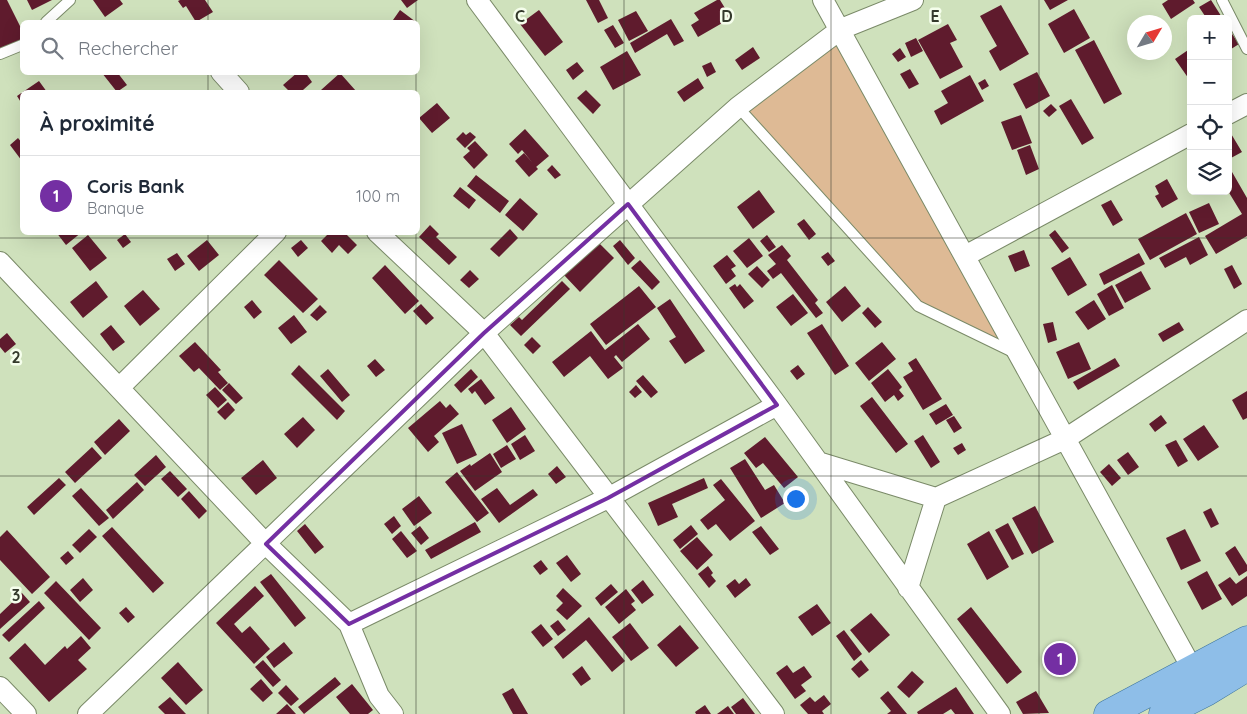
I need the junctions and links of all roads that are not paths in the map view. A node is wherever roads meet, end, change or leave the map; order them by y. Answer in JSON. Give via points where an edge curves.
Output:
{"nodes":[{"id":1,"x":70,"y":0,"type":"edge"},
{"id":2,"x":476,"y":0,"type":"edge"},
{"id":3,"x":823,"y":0,"type":"edge"},
{"id":4,"x":913,"y":0,"type":"edge"},
{"id":5,"x":1222,"y":0,"type":"edge"},
{"id":6,"x":48,"y":20,"type":"edge"},
{"id":7,"x":841,"y":29,"type":"junction"},
{"id":8,"x":20,"y":46,"type":"edge"},
{"id":9,"x":1247,"y":49,"type":"edge"},
{"id":10,"x":0,"y":54,"type":"edge"},
{"id":11,"x":223,"y":75,"type":"edge"},
{"id":12,"x":237,"y":90,"type":"edge"},
{"id":13,"x":1247,"y":104,"type":"edge"},
{"id":14,"x":738,"y":107,"type":"junction"},
{"id":15,"x":1232,"y":112,"type":"edge"},
{"id":16,"x":1187,"y":136,"type":"edge"},
{"id":17,"x":628,"y":204,"type":"junction"},
{"id":18,"x":273,"y":235,"type":"edge"},
{"id":19,"x":380,"y":235,"type":"edge"},
{"id":20,"x":965,"y":256,"type":"junction"},
{"id":21,"x":0,"y":262,"type":"edge"},
{"id":22,"x":1247,"y":320,"type":"edge"},
{"id":23,"x":484,"y":333,"type":"junction"},
{"id":24,"x":1019,"y":355,"type":"junction"},
{"id":25,"x":119,"y":388,"type":"junction"},
{"id":26,"x":777,"y":405,"type":"junction"},
{"id":27,"x":1065,"y":439,"type":"junction"},
{"id":28,"x":818,"y":462,"type":"junction"},
{"id":29,"x":608,"y":498,"type":"junction"},
{"id":30,"x":936,"y":498,"type":"junction"},
{"id":31,"x":266,"y":544,"type":"junction"},
{"id":32,"x":908,"y":588,"type":"junction"},
{"id":33,"x":349,"y":624,"type":"junction"},
{"id":34,"x":1247,"y":640,"type":"edge"},
{"id":35,"x":1191,"y":669,"type":"junction"},
{"id":36,"x":1246,"y":670,"type":"edge"},
{"id":37,"x":0,"y":687,"type":"edge"},
{"id":38,"x":1206,"y":692,"type":"junction"},
{"id":39,"x":26,"y":714,"type":"edge"},
{"id":40,"x":88,"y":714,"type":"edge"},
{"id":41,"x":393,"y":714,"type":"edge"},
{"id":42,"x":774,"y":714,"type":"edge"},
{"id":43,"x":1000,"y":714,"type":"edge"},
{"id":44,"x":1108,"y":714,"type":"edge"},
{"id":45,"x":1163,"y":714,"type":"edge"}],
"edges":[{"from":1,"to":6,"type":"lane"},
{"from":2,"to":17,"type":"street"},
{"from":3,"to":7,"type":"street"},
{"from":4,"to":7,"type":"street"},
{"from":5,"to":9,"type":"lane"},
{"from":7,"to":14,"type":"street"},
{"from":7,"to":20,"type":"street"},
{"from":8,"to":10,"type":"lane"},
{"from":11,"to":12,"type":"street"},
{"from":13,"to":15,"type":"street"},
{"from":14,"to":17,"type":"street"},
{"from":14,"to":24,"type":"lane","via":[[918,306]]},
{"from":16,"to":20,"type":"street"},
{"from":17,"to":23,"type":"street"},
{"from":17,"to":26,"type":"street"},
{"from":18,"to":25,"type":"street"},
{"from":19,"to":23,"type":"street"},
{"from":20,"to":24,"type":"street"},
{"from":21,"to":25,"type":"street"},
{"from":22,"to":27,"type":"street"},
{"from":23,"to":29,"type":"street"},
{"from":23,"to":31,"type":"street"},
{"from":24,"to":27,"type":"street"},
{"from":25,"to":31,"type":"street"},
{"from":26,"to":28,"type":"street"},
{"from":26,"to":29,"type":"street"},
{"from":27,"to":30,"type":"street"},
{"from":27,"to":35,"type":"street"},
{"from":28,"to":30,"type":"street"},
{"from":28,"to":32,"type":"street"},
{"from":29,"to":33,"type":"street"},
{"from":29,"to":42,"type":"street"},
{"from":30,"to":32,"type":"street"},
{"from":31,"to":33,"type":"street"},
{"from":31,"to":40,"type":"street"},
{"from":32,"to":43,"type":"street"},
{"from":33,"to":41,"type":"street","via":[[379,696]]},
{"from":34,"to":35,"type":"main road"},
{"from":35,"to":38,"type":"street"},
{"from":35,"to":44,"type":"main road"},
{"from":36,"to":38,"type":"main road"},
{"from":37,"to":39,"type":"street"},
{"from":38,"to":45,"type":"main road"}]}
